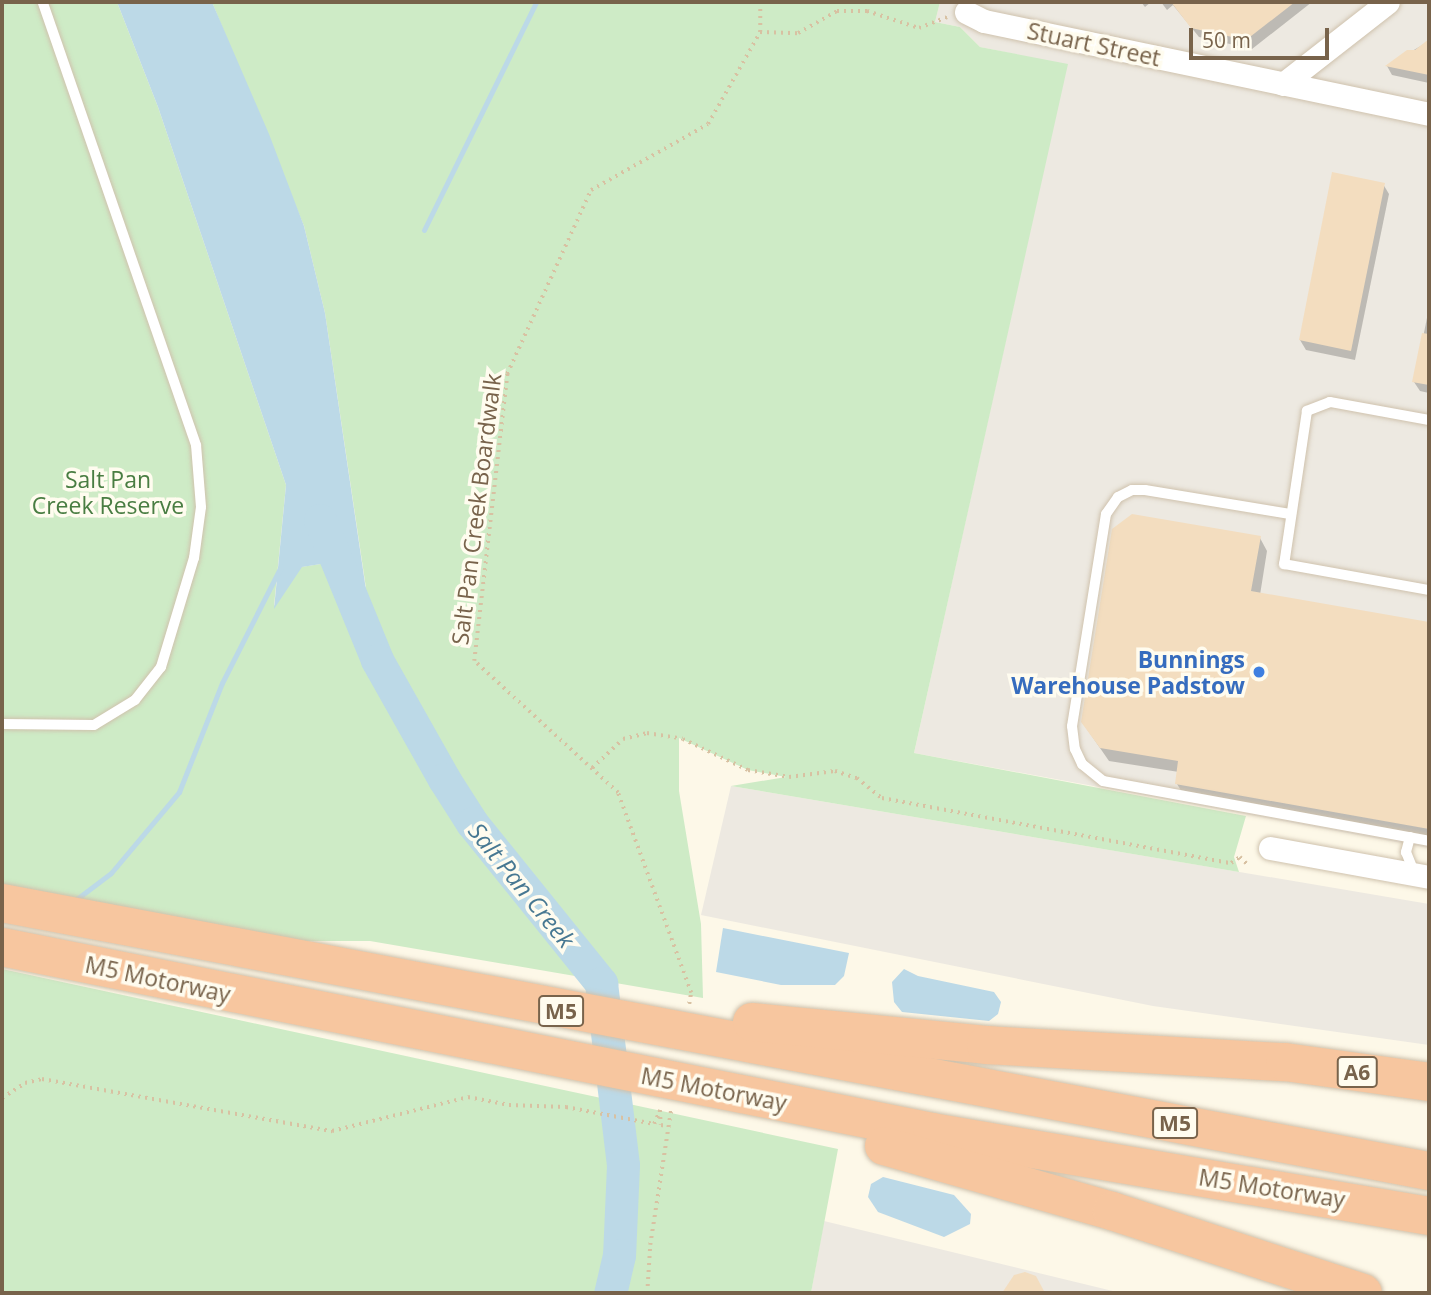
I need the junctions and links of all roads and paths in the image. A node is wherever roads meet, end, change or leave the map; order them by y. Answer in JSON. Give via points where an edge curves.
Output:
{"nodes":[{"id":1,"x":43,"y":2,"type":"edge"},
{"id":2,"x":760,"y":2,"type":"edge"},
{"id":3,"x":1388,"y":2,"type":"edge"},
{"id":4,"x":967,"y":7,"type":"edge"},
{"id":5,"x":760,"y":32,"type":"junction"},
{"id":6,"x":1283,"y":84,"type":"junction"},
{"id":7,"x":1429,"y":114,"type":"edge"},
{"id":8,"x":1429,"y":420,"type":"edge"},
{"id":9,"x":1290,"y":514,"type":"junction"},
{"id":10,"x":1429,"y":590,"type":"edge"},
{"id":11,"x":2,"y":724,"type":"edge"},
{"id":12,"x":592,"y":768,"type":"junction"},
{"id":13,"x":1410,"y":837,"type":"junction"},
{"id":14,"x":1429,"y":841,"type":"edge"},
{"id":15,"x":1270,"y":848,"type":"dead end"},
{"id":16,"x":1248,"y":864,"type":"dead end"},
{"id":17,"x":1423,"y":876,"type":"edge"},
{"id":18,"x":2,"y":903,"type":"edge"},
{"id":19,"x":2,"y":947,"type":"edge"},
{"id":20,"x":688,"y":1006,"type":"dead end"},
{"id":21,"x":794,"y":1041,"type":"junction"},
{"id":22,"x":1429,"y":1082,"type":"edge"},
{"id":23,"x":2,"y":1098,"type":"edge"},
{"id":24,"x":673,"y":1100,"type":"dead end"},
{"id":25,"x":782,"y":1112,"type":"junction"},
{"id":26,"x":668,"y":1126,"type":"junction"},
{"id":27,"x":1429,"y":1171,"type":"edge"},
{"id":28,"x":1429,"y":1216,"type":"edge"},
{"id":29,"x":647,"y":1293,"type":"edge"},
{"id":30,"x":1363,"y":1293,"type":"edge"}],
"edges":[{"from":1,"to":11,"type":"lane","via":[[196,445],[201,508],[194,558],[161,667],[135,701],[94,725]]},
{"from":2,"to":5,"type":"path"},
{"from":3,"to":6,"type":"street"},
{"from":4,"to":5,"type":"path","via":[[919,28],[867,11],[838,11],[798,33]]},
{"from":4,"to":6,"type":"street","name":"Stuart Street","via":[[984,21]]},
{"from":5,"to":12,"type":"path","name":"Salt Pan Creek Boardwalk","via":[[708,124],[591,190],[507,374],[474,661]]},
{"from":6,"to":7,"type":"street","name":"Stuart Street"},
{"from":8,"to":9,"type":"lane","via":[[1330,401],[1307,411]]},
{"from":9,"to":10,"type":"lane","via":[[1284,564]]},
{"from":9,"to":13,"type":"lane","via":[[1145,490],[1118,497],[1106,514],[1072,726],[1082,764],[1103,780]]},
{"from":12,"to":16,"type":"path","via":[[623,739],[647,733],[683,739],[748,770],[789,777],[835,771],[857,778],[882,798],[1231,863],[1240,857]]},
{"from":12,"to":20,"type":"path","name":"Salt Pan Creek Boardwalk","via":[[618,793],[691,993]]},
{"from":13,"to":14,"type":"lane"},
{"from":13,"to":17,"type":"lane","via":[[1406,852]]},
{"from":15,"to":17,"type":"street"},
{"from":18,"to":21,"type":"highway","name":"M5 Motorway","via":[[329,968]]},
{"from":19,"to":25,"type":"highway","name":"M5 Motorway","number":"M5"},
{"from":21,"to":22,"type":"highway","number":"A6","via":[[1285,1062]]},
{"from":21,"to":27,"type":"highway","name":"M5 Motorway","number":"M5"},
{"from":23,"to":26,"type":"path","via":[[24,1083],[73,1081],[332,1131],[468,1097],[509,1105],[566,1107],[654,1124],[660,1110],[661,1125]]},
{"from":24,"to":26,"type":"path"},
{"from":25,"to":28,"type":"highway","name":"M5 Motorway","number":"M5"},
{"from":25,"to":30,"type":"highway","number":"M5"},
{"from":26,"to":29,"type":"path"}]}
